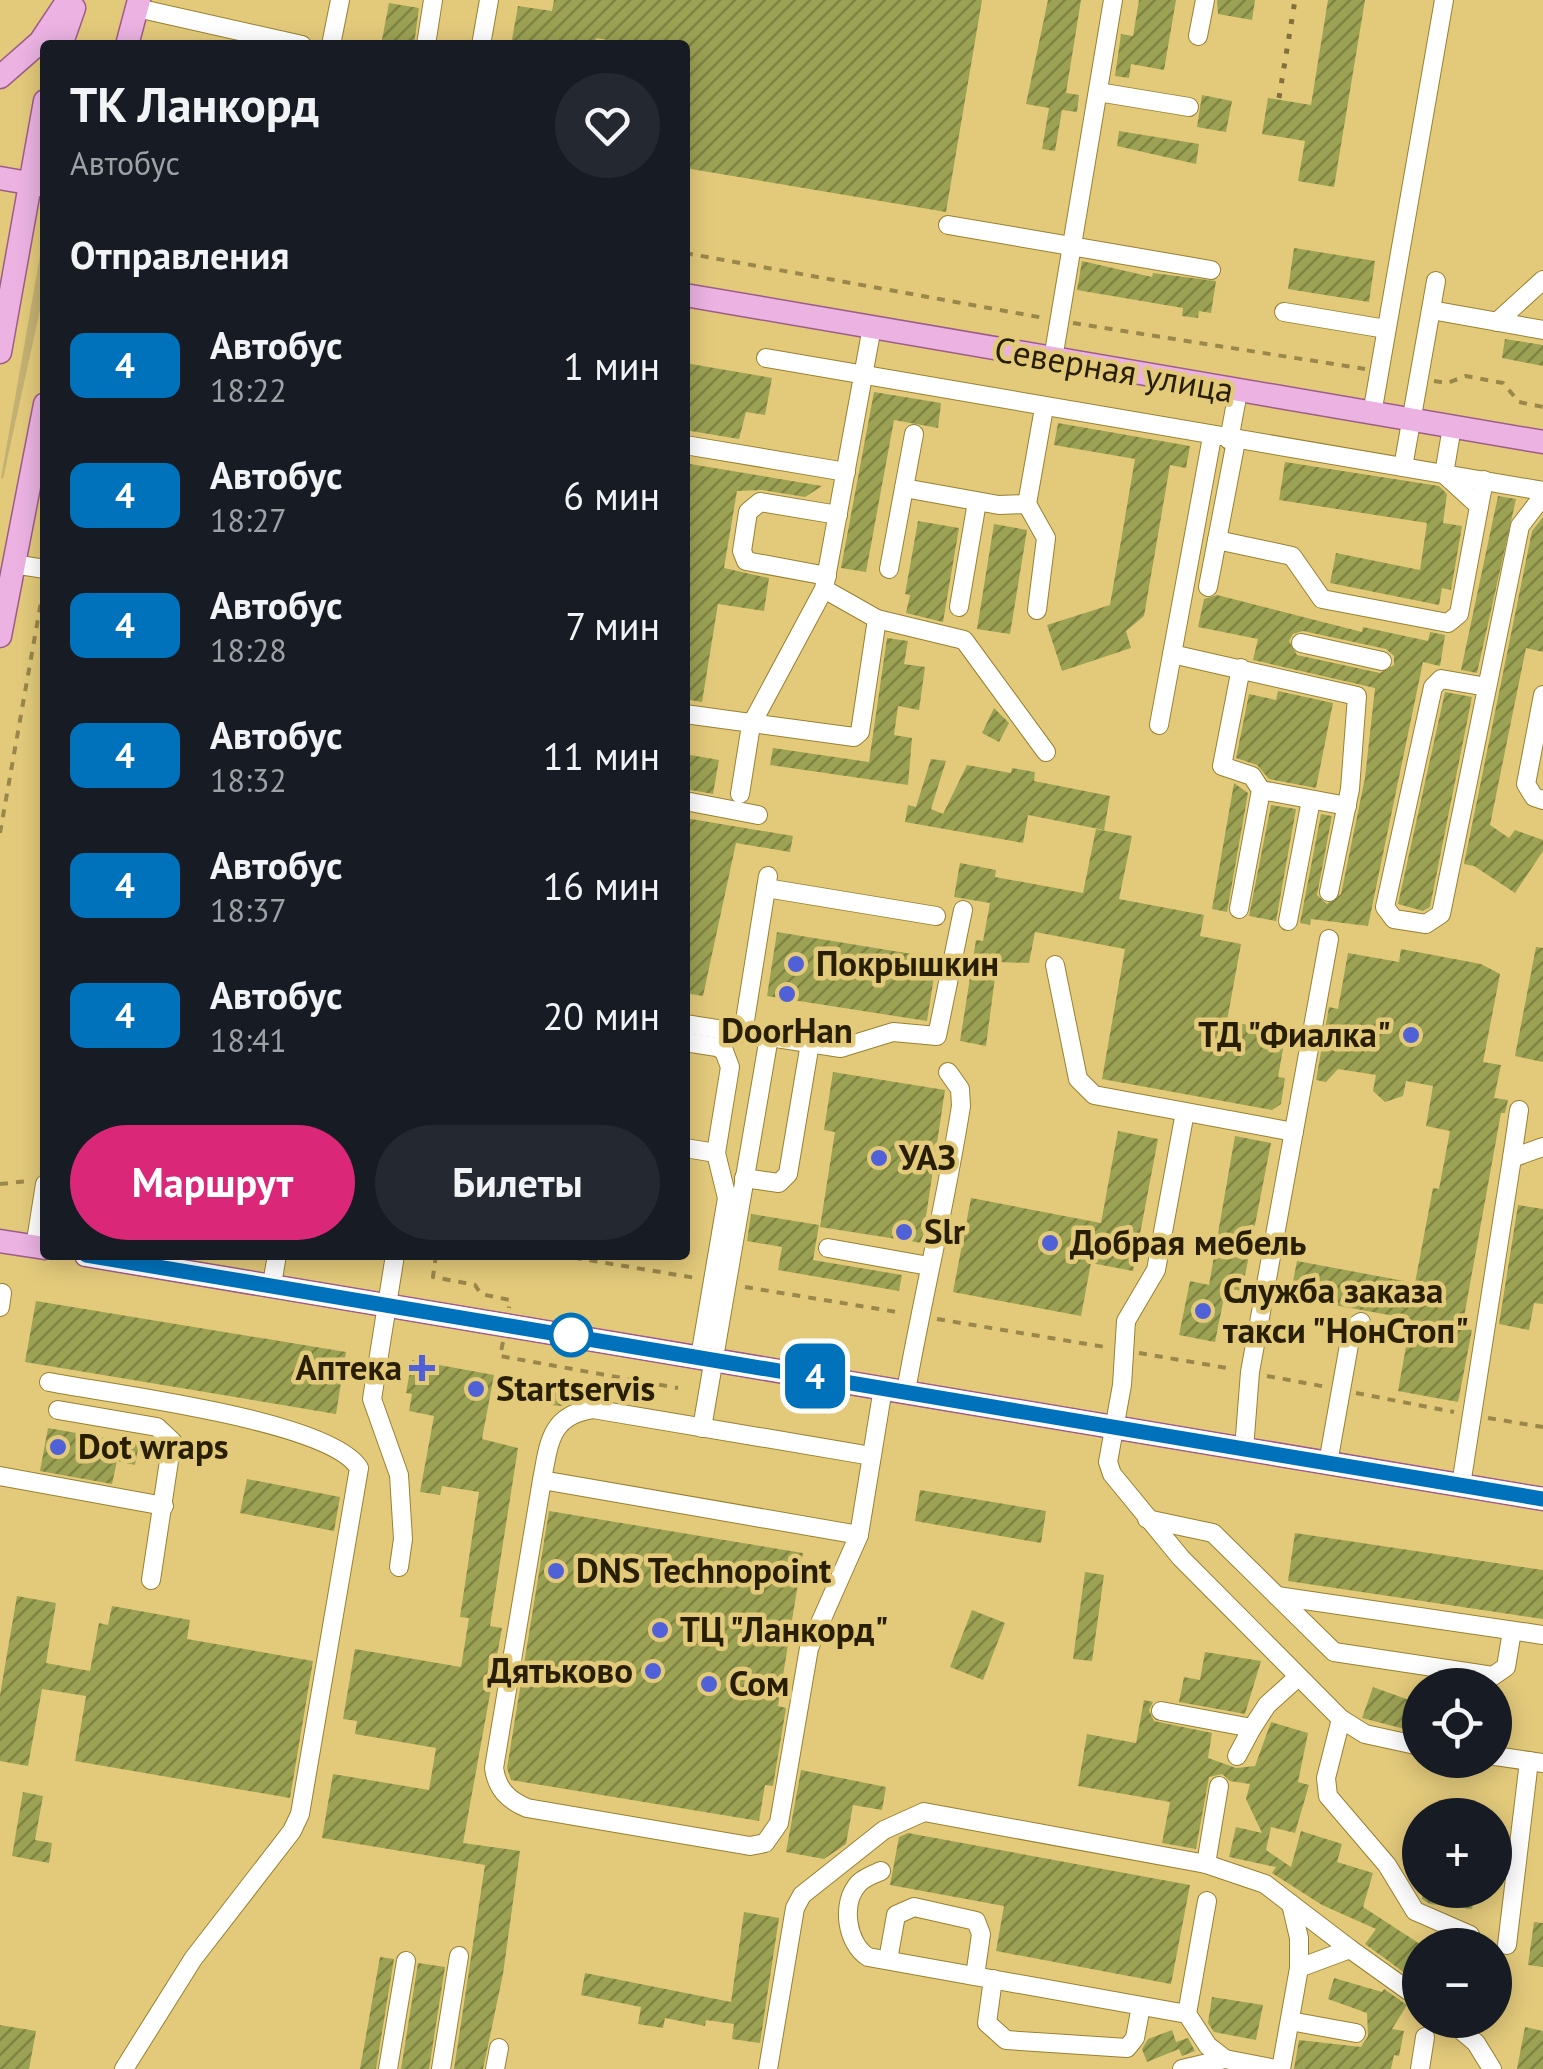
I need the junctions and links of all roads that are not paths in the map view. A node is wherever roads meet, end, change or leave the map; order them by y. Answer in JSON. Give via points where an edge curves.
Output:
{"nodes":[{"id":1,"x":68,"y":0,"type":"edge"},
{"id":2,"x":77,"y":0,"type":"edge"},
{"id":3,"x":340,"y":0,"type":"edge"},
{"id":4,"x":434,"y":0,"type":"edge"},
{"id":5,"x":488,"y":0,"type":"edge"},
{"id":6,"x":1112,"y":0,"type":"edge"},
{"id":7,"x":1204,"y":0,"type":"edge"},
{"id":8,"x":1444,"y":0,"type":"edge"},
{"id":9,"x":138,"y":4,"type":"edge"},
{"id":10,"x":1198,"y":36,"type":"dead end"},
{"id":11,"x":41,"y":40,"type":"edge"},
{"id":12,"x":63,"y":40,"type":"edge"},
{"id":13,"x":128,"y":40,"type":"edge"},
{"id":14,"x":282,"y":40,"type":"edge"},
{"id":15,"x":332,"y":40,"type":"edge"},
{"id":16,"x":427,"y":40,"type":"edge"},
{"id":17,"x":482,"y":40,"type":"edge"},
{"id":18,"x":40,"y":42,"type":"edge"},
{"id":19,"x":0,"y":77,"type":"edge"},
{"id":20,"x":1098,"y":92,"type":"junction"},
{"id":21,"x":1189,"y":107,"type":"dead end"},
{"id":22,"x":40,"y":147,"type":"edge"},
{"id":23,"x":0,"y":178,"type":"edge"},
{"id":24,"x":36,"y":184,"type":"edge"},
{"id":25,"x":948,"y":224,"type":"dead end"},
{"id":26,"x":1072,"y":246,"type":"junction"},
{"id":27,"x":1211,"y":270,"type":"dead end"},
{"id":28,"x":1543,"y":280,"type":"edge"},
{"id":29,"x":1436,"y":281,"type":"dead end"},
{"id":30,"x":690,"y":296,"type":"edge"},
{"id":31,"x":1431,"y":310,"type":"junction"},
{"id":32,"x":1284,"y":312,"type":"dead end"},
{"id":33,"x":1497,"y":322,"type":"junction"},
{"id":34,"x":872,"y":327,"type":"junction"},
{"id":35,"x":1386,"y":329,"type":"junction"},
{"id":36,"x":1543,"y":330,"type":"edge"},
{"id":37,"x":0,"y":352,"type":"edge"},
{"id":38,"x":766,"y":358,"type":"dead end"},
{"id":39,"x":1053,"y":359,"type":"junction"},
{"id":40,"x":863,"y":376,"type":"junction"},
{"id":41,"x":1238,"y":392,"type":"junction"},
{"id":42,"x":1044,"y":408,"type":"junction"},
{"id":43,"x":1372,"y":414,"type":"junction"},
{"id":44,"x":1412,"y":420,"type":"junction"},
{"id":45,"x":1452,"y":427,"type":"junction"},
{"id":46,"x":40,"y":429,"type":"edge"},
{"id":47,"x":914,"y":434,"type":"dead end"},
{"id":48,"x":1226,"y":439,"type":"junction"},
{"id":49,"x":1543,"y":442,"type":"edge"},
{"id":50,"x":690,"y":446,"type":"edge"},
{"id":51,"x":1403,"y":468,"type":"junction"},
{"id":52,"x":846,"y":472,"type":"junction"},
{"id":53,"x":1444,"y":474,"type":"junction"},
{"id":54,"x":1484,"y":480,"type":"junction"},
{"id":55,"x":904,"y":488,"type":"junction"},
{"id":56,"x":1543,"y":493,"type":"edge"},
{"id":57,"x":977,"y":502,"type":"junction"},
{"id":58,"x":1028,"y":504,"type":"junction"},
{"id":59,"x":1479,"y":506,"type":"junction"},
{"id":60,"x":838,"y":515,"type":"junction"},
{"id":61,"x":1217,"y":540,"type":"junction"},
{"id":62,"x":13,"y":564,"type":"junction"},
{"id":63,"x":40,"y":568,"type":"edge"},
{"id":64,"x":889,"y":568,"type":"dead end"},
{"id":65,"x":825,"y":582,"type":"junction"},
{"id":66,"x":1208,"y":586,"type":"dead end"},
{"id":67,"x":959,"y":607,"type":"dead end"},
{"id":68,"x":1037,"y":610,"type":"dead end"},
{"id":69,"x":877,"y":619,"type":"junction"},
{"id":70,"x":0,"y":636,"type":"edge"},
{"id":71,"x":1301,"y":642,"type":"dead end"},
{"id":72,"x":1172,"y":654,"type":"junction"},
{"id":73,"x":1353,"y":654,"type":"junction"},
{"id":74,"x":1382,"y":661,"type":"dead end"},
{"id":75,"x":1241,"y":668,"type":"junction"},
{"id":76,"x":1487,"y":687,"type":"junction"},
{"id":77,"x":1346,"y":690,"type":"junction"},
{"id":78,"x":1543,"y":695,"type":"edge"},
{"id":79,"x":690,"y":715,"type":"edge"},
{"id":80,"x":751,"y":725,"type":"junction"},
{"id":81,"x":1158,"y":725,"type":"dead end"},
{"id":82,"x":1046,"y":752,"type":"dead end"},
{"id":83,"x":1261,"y":790,"type":"junction"},
{"id":84,"x":740,"y":794,"type":"dead end"},
{"id":85,"x":1311,"y":800,"type":"junction"},
{"id":86,"x":1543,"y":800,"type":"edge"},
{"id":87,"x":690,"y":801,"type":"edge"},
{"id":88,"x":1347,"y":806,"type":"junction"},
{"id":89,"x":758,"y":814,"type":"dead end"},
{"id":90,"x":1329,"y":892,"type":"dead end"},
{"id":91,"x":1239,"y":909,"type":"dead end"},
{"id":92,"x":963,"y":910,"type":"dead end"},
{"id":93,"x":936,"y":916,"type":"dead end"},
{"id":94,"x":1288,"y":920,"type":"dead end"},
{"id":95,"x":1329,"y":939,"type":"dead end"},
{"id":96,"x":1055,"y":965,"type":"dead end"},
{"id":97,"x":690,"y":1025,"type":"edge"},
{"id":98,"x":743,"y":1033,"type":"junction"},
{"id":99,"x":770,"y":1037,"type":"junction"},
{"id":100,"x":690,"y":1043,"type":"edge"},
{"id":101,"x":810,"y":1043,"type":"junction"},
{"id":102,"x":948,"y":1072,"type":"dead end"},
{"id":103,"x":1519,"y":1110,"type":"dead end"},
{"id":104,"x":1186,"y":1112,"type":"junction"},
{"id":105,"x":1294,"y":1132,"type":"junction"},
{"id":106,"x":1543,"y":1147,"type":"edge"},
{"id":107,"x":690,"y":1149,"type":"edge"},
{"id":108,"x":716,"y":1154,"type":"junction"},
{"id":109,"x":1512,"y":1158,"type":"junction"},
{"id":110,"x":744,"y":1178,"type":"junction"},
{"id":111,"x":0,"y":1241,"type":"edge"},
{"id":112,"x":40,"y":1248,"type":"edge"},
{"id":113,"x":828,"y":1248,"type":"dead end"},
{"id":114,"x":118,"y":1260,"type":"edge"},
{"id":115,"x":276,"y":1260,"type":"edge"},
{"id":116,"x":394,"y":1260,"type":"edge"},
{"id":117,"x":929,"y":1266,"type":"junction"},
{"id":118,"x":720,"y":1282,"type":"junction"},
{"id":119,"x":272,"y":1284,"type":"junction"},
{"id":120,"x":387,"y":1304,"type":"junction"},
{"id":121,"x":1361,"y":1322,"type":"dead end"},
{"id":122,"x":707,"y":1359,"type":"junction"},
{"id":123,"x":49,"y":1382,"type":"dead end"},
{"id":124,"x":894,"y":1390,"type":"junction"},
{"id":125,"x":58,"y":1410,"type":"dead end"},
{"id":126,"x":1113,"y":1427,"type":"junction"},
{"id":127,"x":702,"y":1428,"type":"junction"},
{"id":128,"x":1244,"y":1449,"type":"junction"},
{"id":129,"x":872,"y":1456,"type":"junction"},
{"id":130,"x":1328,"y":1463,"type":"junction"},
{"id":131,"x":0,"y":1476,"type":"edge"},
{"id":132,"x":542,"y":1480,"type":"junction"},
{"id":133,"x":1460,"y":1485,"type":"junction"},
{"id":134,"x":1543,"y":1499,"type":"edge"},
{"id":135,"x":164,"y":1506,"type":"junction"},
{"id":136,"x":1147,"y":1519,"type":"junction"},
{"id":137,"x":859,"y":1535,"type":"junction"},
{"id":138,"x":399,"y":1567,"type":"dead end"},
{"id":139,"x":152,"y":1580,"type":"dead end"},
{"id":140,"x":1276,"y":1596,"type":"junction"},
{"id":141,"x":1512,"y":1631,"type":"junction"},
{"id":142,"x":1543,"y":1635,"type":"edge"},
{"id":143,"x":1298,"y":1676,"type":"junction"},
{"id":144,"x":1161,"y":1712,"type":"dead end"},
{"id":145,"x":1340,"y":1719,"type":"junction"},
{"id":146,"x":1252,"y":1728,"type":"junction"},
{"id":147,"x":1402,"y":1742,"type":"edge"},
{"id":148,"x":1238,"y":1756,"type":"dead end"},
{"id":149,"x":1536,"y":1762,"type":"edge"},
{"id":150,"x":1220,"y":1786,"type":"dead end"},
{"id":151,"x":1206,"y":1864,"type":"junction"},
{"id":152,"x":881,"y":1871,"type":"dead end"},
{"id":153,"x":1207,"y":1901,"type":"dead end"},
{"id":154,"x":1291,"y":1904,"type":"junction"},
{"id":155,"x":1454,"y":1928,"type":"edge"},
{"id":156,"x":1510,"y":1928,"type":"edge"},
{"id":157,"x":1350,"y":1949,"type":"junction"},
{"id":158,"x":459,"y":1956,"type":"dead end"},
{"id":159,"x":406,"y":1960,"type":"dead end"},
{"id":160,"x":888,"y":1960,"type":"junction"},
{"id":161,"x":1299,"y":1968,"type":"junction"},
{"id":162,"x":984,"y":1978,"type":"junction"},
{"id":163,"x":1402,"y":1986,"type":"edge"},
{"id":164,"x":1142,"y":2006,"type":"junction"},
{"id":165,"x":1187,"y":2014,"type":"junction"},
{"id":166,"x":1290,"y":2020,"type":"junction"},
{"id":167,"x":1356,"y":2033,"type":"dead end"},
{"id":168,"x":1426,"y":2038,"type":"edge"},
{"id":169,"x":1470,"y":2038,"type":"edge"},
{"id":170,"x":499,"y":2048,"type":"dead end"},
{"id":171,"x":1225,"y":2060,"type":"junction"},
{"id":172,"x":124,"y":2069,"type":"edge"},
{"id":173,"x":388,"y":2069,"type":"edge"},
{"id":174,"x":441,"y":2069,"type":"edge"},
{"id":175,"x":495,"y":2069,"type":"edge"},
{"id":176,"x":768,"y":2069,"type":"edge"},
{"id":177,"x":1182,"y":2069,"type":"edge"},
{"id":178,"x":1278,"y":2069,"type":"edge"},
{"id":179,"x":1420,"y":2069,"type":"edge"},
{"id":180,"x":1492,"y":2069,"type":"edge"}],
"edges":[{"from":1,"to":11,"type":"main road"},
{"from":2,"to":12,"type":"main road"},
{"from":3,"to":15,"type":"street"},
{"from":4,"to":16,"type":"street"},
{"from":5,"to":17,"type":"street"},
{"from":6,"to":20,"type":"street"},
{"from":7,"to":10,"type":"street"},
{"from":8,"to":35,"type":"street"},
{"from":9,"to":13,"type":"main road"},
{"from":9,"to":14,"type":"street"},
{"from":18,"to":19,"type":"main road"},
{"from":20,"to":21,"type":"street"},
{"from":20,"to":26,"type":"street"},
{"from":22,"to":24,"type":"main road"},
{"from":23,"to":24,"type":"main road"},
{"from":24,"to":37,"type":"main road"},
{"from":25,"to":26,"type":"street"},
{"from":26,"to":27,"type":"street"},
{"from":26,"to":39,"type":"street"},
{"from":28,"to":33,"type":"street"},
{"from":29,"to":31,"type":"street"},
{"from":30,"to":34,"type":"main road","name":"Северная улица"},
{"from":31,"to":33,"type":"street"},
{"from":31,"to":44,"type":"street"},
{"from":32,"to":35,"type":"street"},
{"from":33,"to":36,"type":"street"},
{"from":34,"to":39,"type":"main road","name":"Северная улица"},
{"from":34,"to":40,"type":"street"},
{"from":35,"to":43,"type":"street"},
{"from":38,"to":40,"type":"street"},
{"from":39,"to":41,"type":"main road","name":"Северная улица"},
{"from":40,"to":42,"type":"street"},
{"from":40,"to":52,"type":"street"},
{"from":41,"to":43,"type":"main road","name":"Северная улица"},
{"from":41,"to":48,"type":"street"},
{"from":42,"to":48,"type":"street"},
{"from":42,"to":58,"type":"street"},
{"from":43,"to":44,"type":"main road","name":"Северная улица"},
{"from":44,"to":45,"type":"main road","name":"Северная улица"},
{"from":44,"to":51,"type":"street"},
{"from":45,"to":49,"type":"main road","name":"Северная улица"},
{"from":45,"to":53,"type":"street"},
{"from":46,"to":62,"type":"main road"},
{"from":47,"to":55,"type":"street"},
{"from":48,"to":51,"type":"street"},
{"from":48,"to":61,"type":"street"},
{"from":48,"to":72,"type":"street"},
{"from":50,"to":52,"type":"street"},
{"from":51,"to":53,"type":"street"},
{"from":52,"to":60,"type":"street"},
{"from":53,"to":54,"type":"street"},
{"from":53,"to":59,"type":"street"},
{"from":54,"to":56,"type":"street"},
{"from":54,"to":59,"type":"street"},
{"from":55,"to":57,"type":"street"},
{"from":55,"to":64,"type":"street"},
{"from":56,"to":76,"type":"street","via":[[1520,526]]},
{"from":57,"to":58,"type":"street"},
{"from":57,"to":67,"type":"street"},
{"from":58,"to":68,"type":"street","via":[[1046,538]]},
{"from":59,"to":61,"type":"street","via":[[1458,614],[1448,622],[1322,599],[1292,556]]},
{"from":60,"to":65,"type":"street"},
{"from":60,"to":65,"type":"street","via":[[760,502],[748,512],[746,561]]},
{"from":61,"to":66,"type":"street"},
{"from":62,"to":63,"type":"street"},
{"from":62,"to":70,"type":"main road"},
{"from":65,"to":69,"type":"street"},
{"from":65,"to":80,"type":"street"},
{"from":69,"to":80,"type":"street","via":[[860,732],[854,737]]},
{"from":69,"to":82,"type":"street","via":[[964,640]]},
{"from":71,"to":73,"type":"street"},
{"from":72,"to":75,"type":"street"},
{"from":72,"to":81,"type":"street"},
{"from":73,"to":74,"type":"street"},
{"from":73,"to":77,"type":"street"},
{"from":75,"to":77,"type":"street"},
{"from":75,"to":83,"type":"street","via":[[1222,766],[1252,776]]},
{"from":76,"to":76,"type":"street","via":[[1441,914],[1426,924],[1394,920],[1385,908],[1433,687],[1441,679]]},
{"from":77,"to":88,"type":"street","via":[[1360,702]]},
{"from":78,"to":86,"type":"street","via":[[1526,784]]},
{"from":79,"to":80,"type":"street"},
{"from":80,"to":84,"type":"street"},
{"from":83,"to":85,"type":"street"},
{"from":83,"to":91,"type":"street"},
{"from":85,"to":88,"type":"street"},
{"from":85,"to":94,"type":"street"},
{"from":87,"to":89,"type":"street"},
{"from":88,"to":90,"type":"street"},
{"from":92,"to":101,"type":"street","via":[[937,1036],[893,1032],[842,1048]]},
{"from":93,"to":98,"type":"street","via":[[767,882]]},
{"from":95,"to":105,"type":"street"},
{"from":96,"to":104,"type":"street","via":[[1084,1089]]},
{"from":97,"to":98,"type":"street"},
{"from":98,"to":99,"type":"street"},
{"from":99,"to":101,"type":"street"},
{"from":99,"to":110,"type":"street"},
{"from":100,"to":108,"type":"street","via":[[717,1047],[728,1059]]},
{"from":101,"to":110,"type":"street","via":[[788,1174],[778,1183]]},
{"from":102,"to":117,"type":"street","via":[[961,1106]]},
{"from":103,"to":109,"type":"street"},
{"from":104,"to":105,"type":"street"},
{"from":104,"to":126,"type":"street","via":[[1156,1270],[1129,1311]]},
{"from":105,"to":128,"type":"street","via":[[1250,1372]]},
{"from":106,"to":109,"type":"street"},
{"from":107,"to":108,"type":"street"},
{"from":108,"to":118,"type":"street","via":[[727,1198]]},
{"from":109,"to":133,"type":"street"},
{"from":110,"to":118,"type":"street"},
{"from":111,"to":112,"type":"main road"},
{"from":113,"to":117,"type":"street"},
{"from":114,"to":119,"type":"main road"},
{"from":115,"to":119,"type":"street"},
{"from":116,"to":120,"type":"street"},
{"from":117,"to":124,"type":"street"},
{"from":118,"to":122,"type":"street"},
{"from":119,"to":120,"type":"main road"},
{"from":120,"to":122,"type":"main road"},
{"from":120,"to":138,"type":"street","via":[[372,1399],[401,1487]]},
{"from":121,"to":130,"type":"street","via":[[1352,1328]]},
{"from":122,"to":124,"type":"main road"},
{"from":122,"to":127,"type":"street"},
{"from":123,"to":172,"type":"street","via":[[258,1420],[336,1448],[359,1468],[300,1814],[193,1960]]},
{"from":124,"to":126,"type":"main road"},
{"from":124,"to":129,"type":"street"},
{"from":125,"to":135,"type":"street","via":[[167,1432],[173,1450]]},
{"from":126,"to":128,"type":"main road"},
{"from":126,"to":136,"type":"street","via":[[1112,1474]]},
{"from":127,"to":129,"type":"street"},
{"from":127,"to":132,"type":"street","via":[[592,1409],[573,1412],[550,1434]]},
{"from":128,"to":130,"type":"main road"},
{"from":129,"to":137,"type":"street"},
{"from":130,"to":133,"type":"main road"},
{"from":131,"to":135,"type":"street"},
{"from":132,"to":137,"type":"street"},
{"from":132,"to":137,"type":"street","via":[[494,1768],[496,1784],[527,1808],[765,1844],[779,1823],[809,1648]]},
{"from":133,"to":134,"type":"main road"},
{"from":135,"to":139,"type":"street"},
{"from":136,"to":140,"type":"street","via":[[1213,1533]]},
{"from":136,"to":143,"type":"street"},
{"from":140,"to":141,"type":"street"},
{"from":140,"to":141,"type":"street","via":[[1334,1652],[1492,1676],[1506,1667]]},
{"from":141,"to":142,"type":"street"},
{"from":143,"to":145,"type":"street"},
{"from":143,"to":146,"type":"street"},
{"from":144,"to":146,"type":"street"},
{"from":145,"to":147,"type":"street","via":[[1365,1734]]},
{"from":145,"to":155,"type":"street","via":[[1328,1796],[1388,1865],[1414,1911]]},
{"from":146,"to":148,"type":"street"},
{"from":149,"to":156,"type":"street"},
{"from":150,"to":151,"type":"street"},
{"from":151,"to":154,"type":"street","via":[[1257,1878]]},
{"from":151,"to":176,"type":"street","via":[[936,1814],[902,1819],[816,1882],[795,1908]]},
{"from":152,"to":160,"type":"street","via":[[857,1884],[849,1936],[858,1950]]},
{"from":153,"to":165,"type":"street"},
{"from":154,"to":157,"type":"street"},
{"from":154,"to":161,"type":"street"},
{"from":157,"to":161,"type":"street"},
{"from":157,"to":163,"type":"street"},
{"from":158,"to":174,"type":"street"},
{"from":159,"to":173,"type":"street"},
{"from":160,"to":162,"type":"street"},
{"from":160,"to":162,"type":"street","via":[[896,1915],[914,1907],[976,1921]]},
{"from":161,"to":166,"type":"street"},
{"from":162,"to":164,"type":"street"},
{"from":162,"to":164,"type":"street","via":[[987,2024],[1006,2040],[1127,2048]]},
{"from":164,"to":165,"type":"street"},
{"from":165,"to":171,"type":"street"},
{"from":166,"to":167,"type":"street"},
{"from":166,"to":178,"type":"street"},
{"from":168,"to":179,"type":"street"},
{"from":169,"to":180,"type":"street"},
{"from":170,"to":175,"type":"street"},
{"from":171,"to":177,"type":"street"},
{"from":171,"to":178,"type":"street"}]}
